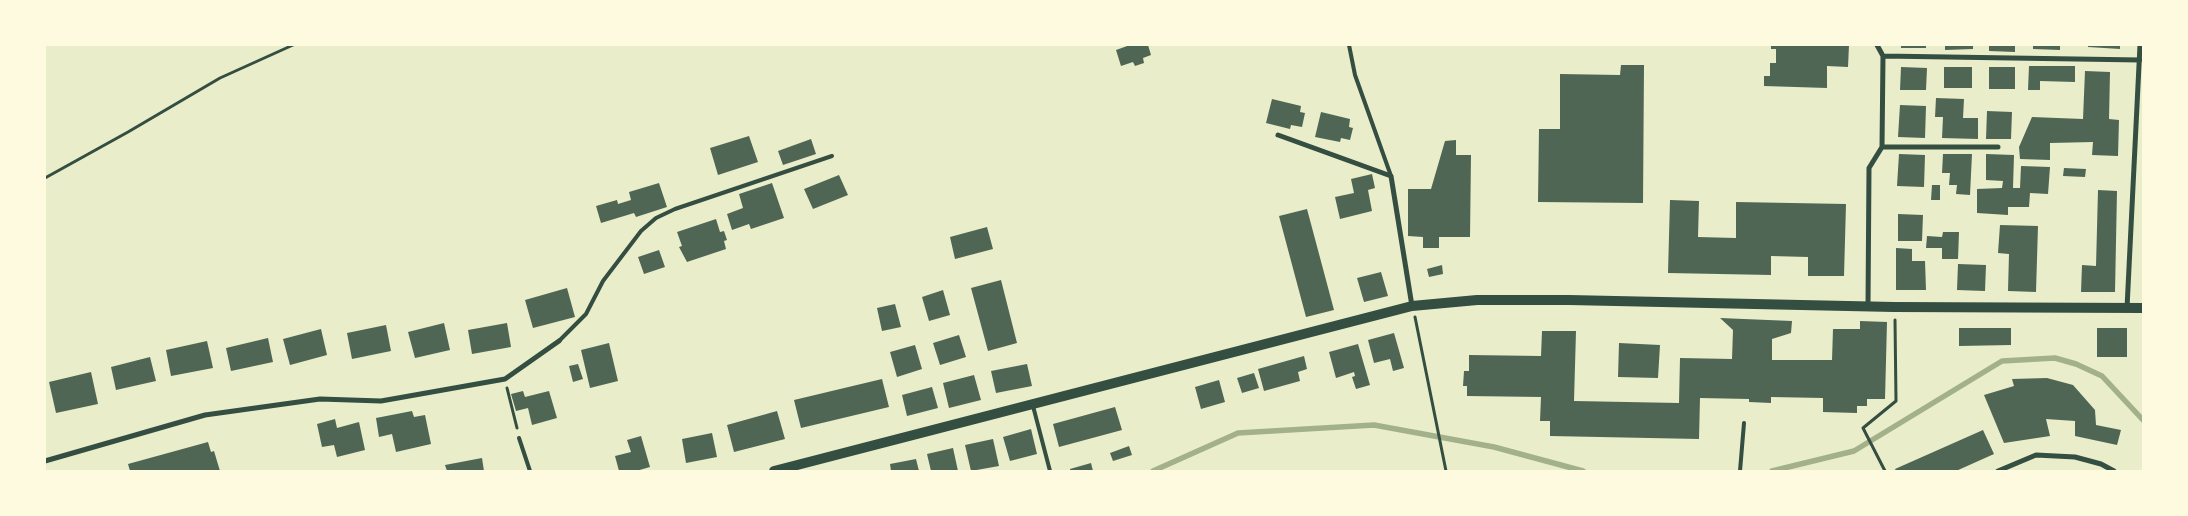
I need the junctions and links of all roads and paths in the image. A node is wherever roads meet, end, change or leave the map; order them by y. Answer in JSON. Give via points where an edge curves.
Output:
{"nodes":[{"id":1,"x":293,"y":45,"type":"edge"},
{"id":2,"x":1349,"y":45,"type":"edge"},
{"id":3,"x":1877,"y":45,"type":"edge"},
{"id":4,"x":2140,"y":45,"type":"edge"},
{"id":5,"x":1883,"y":56,"type":"junction"},
{"id":6,"x":2140,"y":60,"type":"junction"},
{"id":7,"x":1278,"y":135,"type":"dead end"},
{"id":8,"x":1882,"y":147,"type":"junction"},
{"id":9,"x":1998,"y":147,"type":"dead end"},
{"id":10,"x":832,"y":156,"type":"dead end"},
{"id":11,"x":1391,"y":176,"type":"junction"},
{"id":12,"x":45,"y":178,"type":"edge"},
{"id":13,"x":1412,"y":306,"type":"junction"},
{"id":14,"x":1868,"y":306,"type":"junction"},
{"id":15,"x":1894,"y":307,"type":"junction"},
{"id":16,"x":2127,"y":308,"type":"junction"},
{"id":17,"x":2143,"y":308,"type":"edge"},
{"id":18,"x":559,"y":340,"type":"joint"},
{"id":19,"x":505,"y":379,"type":"junction"},
{"id":20,"x":1032,"y":404,"type":"junction"},
{"id":21,"x":1744,"y":423,"type":"dead end"},
{"id":22,"x":519,"y":438,"type":"joint"},
{"id":23,"x":45,"y":461,"type":"edge"},
{"id":24,"x":530,"y":471,"type":"edge"},
{"id":25,"x":774,"y":471,"type":"edge"},
{"id":26,"x":1050,"y":471,"type":"edge"},
{"id":27,"x":1446,"y":471,"type":"edge"},
{"id":28,"x":1740,"y":471,"type":"edge"},
{"id":29,"x":1885,"y":471,"type":"edge"},
{"id":30,"x":1998,"y":471,"type":"edge"},
{"id":31,"x":2114,"y":471,"type":"edge"}],
"edges":[{"from":1,"to":12,"type":"path","via":[[220,78]]},
{"from":2,"to":11,"type":"lane"},
{"from":3,"to":5,"type":"street"},
{"from":4,"to":6,"type":"street"},
{"from":5,"to":6,"type":"street"},
{"from":5,"to":8,"type":"street"},
{"from":6,"to":16,"type":"street"},
{"from":7,"to":11,"type":"street"},
{"from":8,"to":9,"type":"street"},
{"from":8,"to":14,"type":"street","via":[[1869,168]]},
{"from":10,"to":18,"type":"lane","via":[[656,218],[641,231],[603,281],[586,314]]},
{"from":11,"to":13,"type":"street"},
{"from":13,"to":14,"type":"main road","via":[[1477,300],[1569,300]]},
{"from":13,"to":20,"type":"main road"},
{"from":13,"to":27,"type":"path"},
{"from":14,"to":15,"type":"main road"},
{"from":15,"to":16,"type":"main road"},
{"from":15,"to":29,"type":"path","via":[[1896,401],[1863,428]]},
{"from":16,"to":17,"type":"main road"},
{"from":18,"to":19,"type":"street"},
{"from":19,"to":22,"type":"path"},
{"from":19,"to":23,"type":"street","via":[[381,401],[320,399],[205,415]]},
{"from":20,"to":25,"type":"main road"},
{"from":20,"to":26,"type":"lane"},
{"from":21,"to":28,"type":"lane"},
{"from":22,"to":24,"type":"lane"},
{"from":30,"to":31,"type":"street","via":[[2036,455],[2075,457]]}]}
